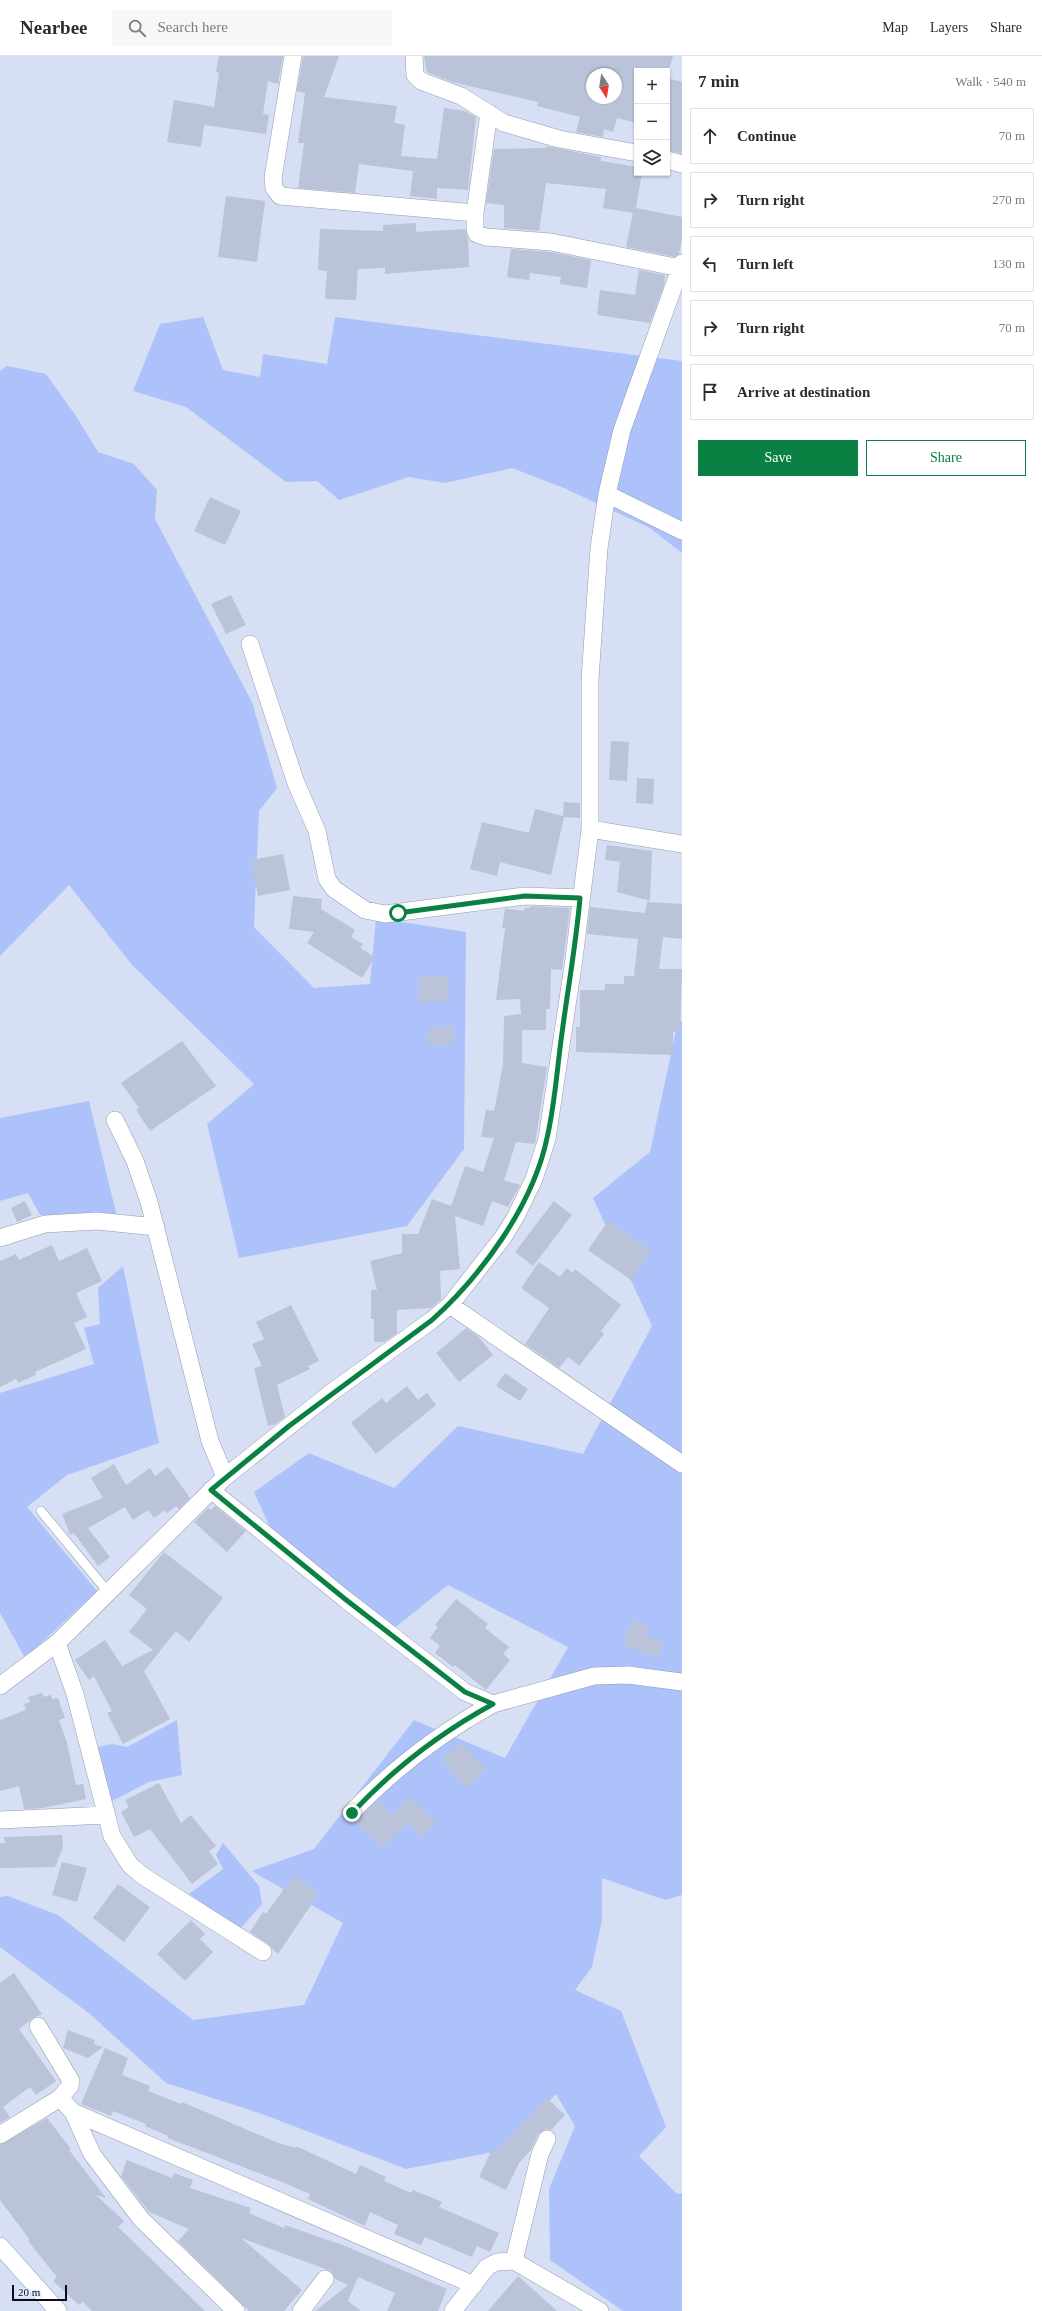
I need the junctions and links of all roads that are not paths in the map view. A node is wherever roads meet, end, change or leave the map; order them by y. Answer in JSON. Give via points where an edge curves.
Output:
{"nodes":[{"id":1,"x":293,"y":56,"type":"edge"},
{"id":2,"x":414,"y":56,"type":"edge"},
{"id":3,"x":488,"y":113,"type":"junction"},
{"id":4,"x":634,"y":152,"type":"edge"},
{"id":5,"x":670,"y":161,"type":"edge"},
{"id":6,"x":682,"y":164,"type":"edge"},
{"id":7,"x":475,"y":213,"type":"junction"},
{"id":8,"x":681,"y":265,"type":"edge"},
{"id":9,"x":607,"y":494,"type":"junction"},
{"id":10,"x":682,"y":531,"type":"edge"},
{"id":11,"x":250,"y":644,"type":"dead end"},
{"id":12,"x":590,"y":829,"type":"junction"},
{"id":13,"x":682,"y":844,"type":"edge"},
{"id":14,"x":580,"y":898,"type":"junction"},
{"id":15,"x":115,"y":1120,"type":"dead end"},
{"id":16,"x":156,"y":1227,"type":"junction"},
{"id":17,"x":0,"y":1238,"type":"edge"},
{"id":18,"x":450,"y":1305,"type":"junction"},
{"id":19,"x":682,"y":1464,"type":"edge"},
{"id":20,"x":224,"y":1477,"type":"junction"},
{"id":21,"x":211,"y":1490,"type":"junction"},
{"id":22,"x":41,"y":1510,"type":"dead end"},
{"id":23,"x":108,"y":1592,"type":"junction"},
{"id":24,"x":57,"y":1643,"type":"junction"},
{"id":25,"x":682,"y":1682,"type":"edge"},
{"id":26,"x":0,"y":1686,"type":"edge"},
{"id":27,"x":493,"y":1704,"type":"junction"},
{"id":28,"x":352,"y":1813,"type":"dead end"},
{"id":29,"x":106,"y":1815,"type":"junction"},
{"id":30,"x":0,"y":1820,"type":"edge"},
{"id":31,"x":263,"y":1952,"type":"dead end"},
{"id":32,"x":38,"y":2026,"type":"dead end"},
{"id":33,"x":60,"y":2098,"type":"junction"},
{"id":34,"x":73,"y":2112,"type":"junction"},
{"id":35,"x":0,"y":2134,"type":"edge"},
{"id":36,"x":547,"y":2139,"type":"dead end"},
{"id":37,"x":1,"y":2253,"type":"edge"},
{"id":38,"x":514,"y":2261,"type":"junction"},
{"id":39,"x":324,"y":2279,"type":"dead end"},
{"id":40,"x":474,"y":2285,"type":"junction"},
{"id":41,"x":58,"y":2311,"type":"edge"},
{"id":42,"x":236,"y":2311,"type":"edge"},
{"id":43,"x":301,"y":2311,"type":"edge"},
{"id":44,"x":453,"y":2311,"type":"edge"},
{"id":45,"x":600,"y":2311,"type":"edge"}],
"edges":[{"from":1,"to":7,"type":"street","via":[[273,178],[274,188],[280,196]]},
{"from":2,"to":3,"type":"street","via":[[415,75],[421,81],[461,96]]},
{"from":3,"to":4,"type":"street","via":[[522,130]]},
{"from":3,"to":7,"type":"street"},
{"from":5,"to":6,"type":"street"},
{"from":7,"to":8,"type":"street","via":[[475,229],[477,234],[482,236],[551,242]]},
{"from":8,"to":9,"type":"street","via":[[622,430]]},
{"from":9,"to":10,"type":"street"},
{"from":9,"to":12,"type":"street","via":[[599,548],[590,680]]},
{"from":11,"to":14,"type":"street","via":[[296,783],[317,831],[327,879],[334,889],[365,910],[385,914],[525,896]]},
{"from":12,"to":13,"type":"street"},
{"from":12,"to":14,"type":"street"},
{"from":14,"to":18,"type":"street","via":[[574,959],[547,1139],[534,1179],[516,1216],[504,1236]]},
{"from":15,"to":16,"type":"street","via":[[135,1161]]},
{"from":16,"to":17,"type":"street","via":[[97,1221],[45,1224]]},
{"from":16,"to":20,"type":"street","via":[[210,1441]]},
{"from":18,"to":19,"type":"street"},
{"from":18,"to":20,"type":"street","via":[[332,1392]]},
{"from":20,"to":21,"type":"street"},
{"from":21,"to":23,"type":"street"},
{"from":21,"to":27,"type":"street","via":[[465,1692]]},
{"from":22,"to":23,"type":"lane"},
{"from":23,"to":24,"type":"street"},
{"from":24,"to":26,"type":"street"},
{"from":24,"to":29,"type":"street","via":[[76,1694]]},
{"from":25,"to":27,"type":"street","via":[[628,1675],[594,1676]]},
{"from":27,"to":28,"type":"street","via":[[465,1719],[419,1751],[379,1784]]},
{"from":29,"to":30,"type":"street"},
{"from":29,"to":31,"type":"street","via":[[116,1842],[130,1865],[143,1876]]},
{"from":32,"to":33,"type":"street","via":[[71,2081]]},
{"from":33,"to":34,"type":"street"},
{"from":33,"to":35,"type":"street"},
{"from":34,"to":40,"type":"street"},
{"from":34,"to":42,"type":"street","via":[[92,2154],[141,2219]]},
{"from":36,"to":38,"type":"street","via":[[540,2154]]},
{"from":37,"to":41,"type":"street"},
{"from":38,"to":40,"type":"street","via":[[497,2262],[488,2268]]},
{"from":38,"to":45,"type":"street"},
{"from":39,"to":43,"type":"street"},
{"from":40,"to":44,"type":"street"}]}
